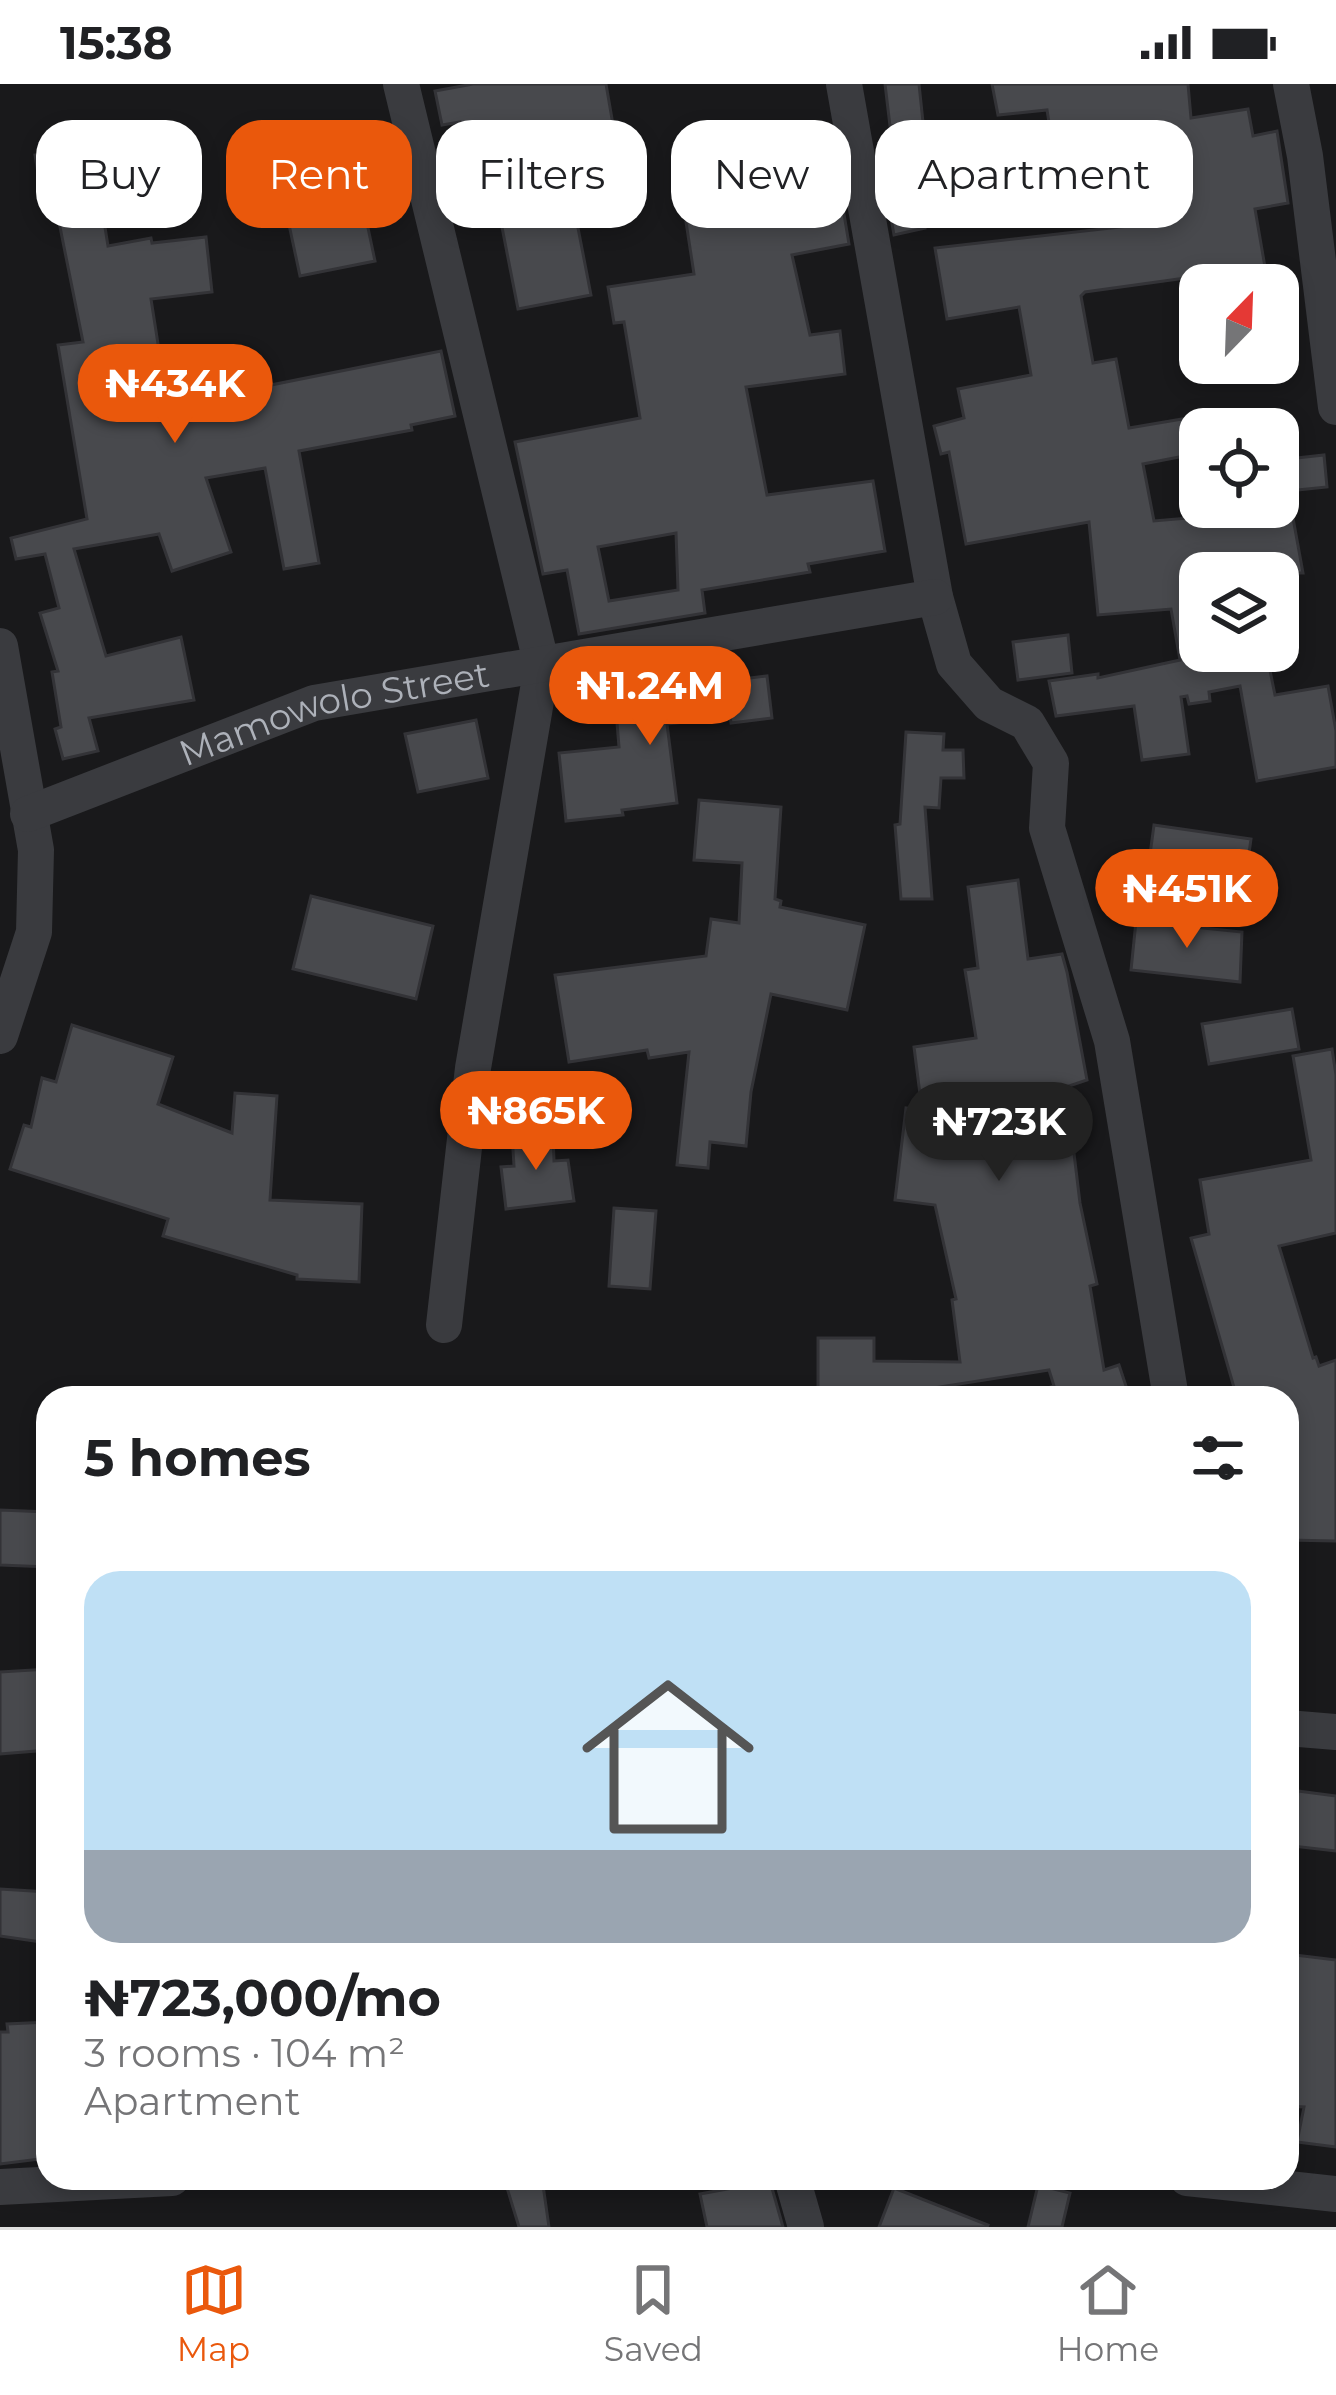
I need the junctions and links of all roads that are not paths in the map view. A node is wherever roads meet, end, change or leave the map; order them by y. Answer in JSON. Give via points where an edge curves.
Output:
{"nodes":[{"id":1,"x":401,"y":84,"type":"edge"},
{"id":2,"x":844,"y":84,"type":"edge"},
{"id":3,"x":1291,"y":84,"type":"edge"},
{"id":4,"x":1336,"y":407,"type":"edge"},
{"id":5,"x":935,"y":596,"type":"junction"},
{"id":6,"x":0,"y":646,"type":"edge"},
{"id":7,"x":542,"y":666,"type":"junction"},
{"id":8,"x":28,"y":814,"type":"junction"},
{"id":9,"x":0,"y":1036,"type":"edge"},
{"id":10,"x":444,"y":1325,"type":"dead end"},
{"id":11,"x":1169,"y":1386,"type":"edge"},
{"id":12,"x":1299,"y":1729,"type":"edge"},
{"id":13,"x":1336,"y":1732,"type":"edge"},
{"id":14,"x":36,"y":2185,"type":"edge"},
{"id":15,"x":0,"y":2187,"type":"edge"},
{"id":16,"x":795,"y":2190,"type":"edge"},
{"id":17,"x":1250,"y":2190,"type":"edge"},
{"id":18,"x":1330,"y":2205,"type":"edge"},
{"id":19,"x":806,"y":2227,"type":"edge"}],
"edges":[{"from":1,"to":7,"type":"street"},
{"from":2,"to":5,"type":"street"},
{"from":3,"to":4,"type":"street"},
{"from":5,"to":7,"type":"street","name":"Mamowolo Street"},
{"from":5,"to":11,"type":"street","via":[[954,664],[989,704],[1027,723],[1051,763],[1047,828],[1112,1041]]},
{"from":6,"to":8,"type":"street"},
{"from":7,"to":8,"type":"street","name":"Mamowolo Street","via":[[314,703]]},
{"from":7,"to":10,"type":"street","via":[[473,1068]]},
{"from":8,"to":9,"type":"street","via":[[36,850],[34,932]]},
{"from":12,"to":13,"type":"street"},
{"from":14,"to":15,"type":"street"},
{"from":16,"to":19,"type":"street"},
{"from":17,"to":18,"type":"street"}]}
